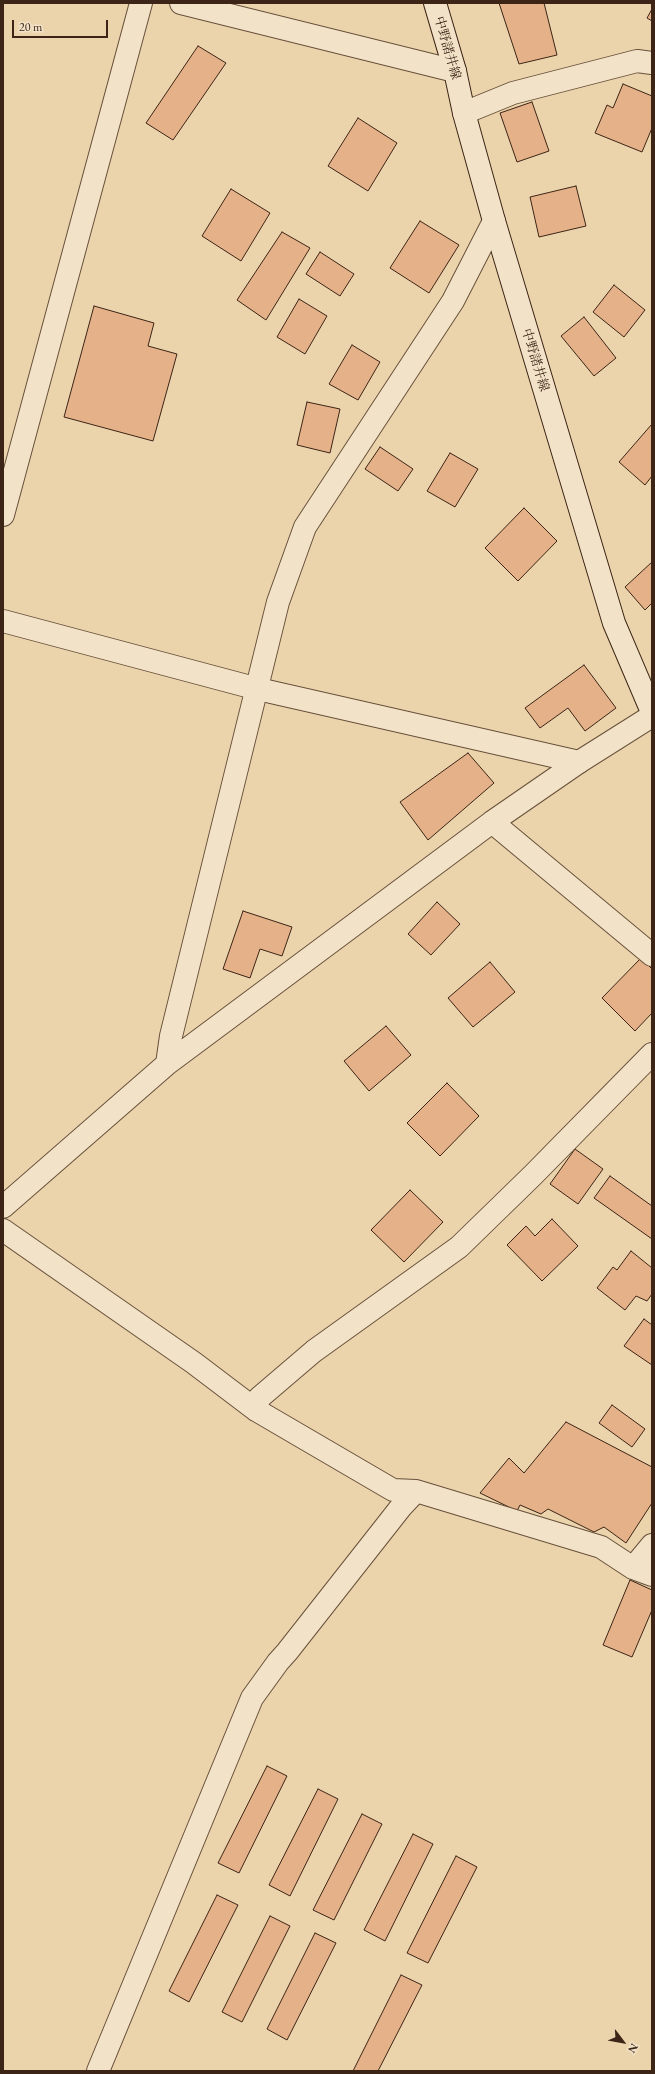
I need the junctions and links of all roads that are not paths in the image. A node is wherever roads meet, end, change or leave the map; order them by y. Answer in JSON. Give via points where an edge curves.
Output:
{"nodes":[{"id":1,"x":141,"y":3,"type":"edge"},
{"id":2,"x":181,"y":3,"type":"edge"},
{"id":3,"x":435,"y":3,"type":"edge"},
{"id":4,"x":652,"y":63,"type":"edge"},
{"id":5,"x":455,"y":71,"type":"junction"},
{"id":6,"x":464,"y":113,"type":"junction"},
{"id":7,"x":494,"y":221,"type":"junction"},
{"id":8,"x":3,"y":515,"type":"edge"},
{"id":9,"x":3,"y":621,"type":"edge"},
{"id":10,"x":258,"y":689,"type":"junction"},
{"id":11,"x":652,"y":712,"type":"edge"},
{"id":12,"x":652,"y":716,"type":"edge"},
{"id":13,"x":579,"y":762,"type":"junction"},
{"id":14,"x":492,"y":822,"type":"junction"},
{"id":15,"x":652,"y":955,"type":"edge"},
{"id":16,"x":652,"y":1054,"type":"edge"},
{"id":17,"x":167,"y":1064,"type":"junction"},
{"id":18,"x":3,"y":1207,"type":"edge"},
{"id":19,"x":3,"y":1230,"type":"edge"},
{"id":20,"x":256,"y":1410,"type":"junction"},
{"id":21,"x":416,"y":1491,"type":"junction"},
{"id":22,"x":652,"y":1545,"type":"edge"},
{"id":23,"x":643,"y":1571,"type":"edge"},
{"id":24,"x":98,"y":2071,"type":"edge"}],
"edges":[{"from":1,"to":8,"type":"street"},
{"from":2,"to":5,"type":"street"},
{"from":3,"to":5,"type":"street","name":"中野諸井線"},
{"from":4,"to":6,"type":"street","via":[[637,61],[513,93]]},
{"from":5,"to":6,"type":"street","name":"中野諸井線"},
{"from":6,"to":7,"type":"street","name":"中野諸井線"},
{"from":7,"to":10,"type":"street","via":[[453,301],[305,527],[278,602]]},
{"from":7,"to":11,"type":"street","name":"中野諸井線","via":[[614,623]]},
{"from":9,"to":10,"type":"street"},
{"from":10,"to":13,"type":"street"},
{"from":10,"to":17,"type":"street","via":[[170,1036]]},
{"from":12,"to":13,"type":"street"},
{"from":13,"to":14,"type":"street"},
{"from":14,"to":15,"type":"street"},
{"from":14,"to":17,"type":"street"},
{"from":16,"to":20,"type":"street","via":[[533,1176],[459,1247],[314,1351],[259,1398]]},
{"from":17,"to":18,"type":"street"},
{"from":19,"to":20,"type":"street","via":[[194,1363]]},
{"from":20,"to":21,"type":"street","via":[[393,1490]]},
{"from":21,"to":23,"type":"street","via":[[601,1547]]},
{"from":21,"to":24,"type":"street","via":[[252,1698]]},
{"from":22,"to":23,"type":"street"}]}
